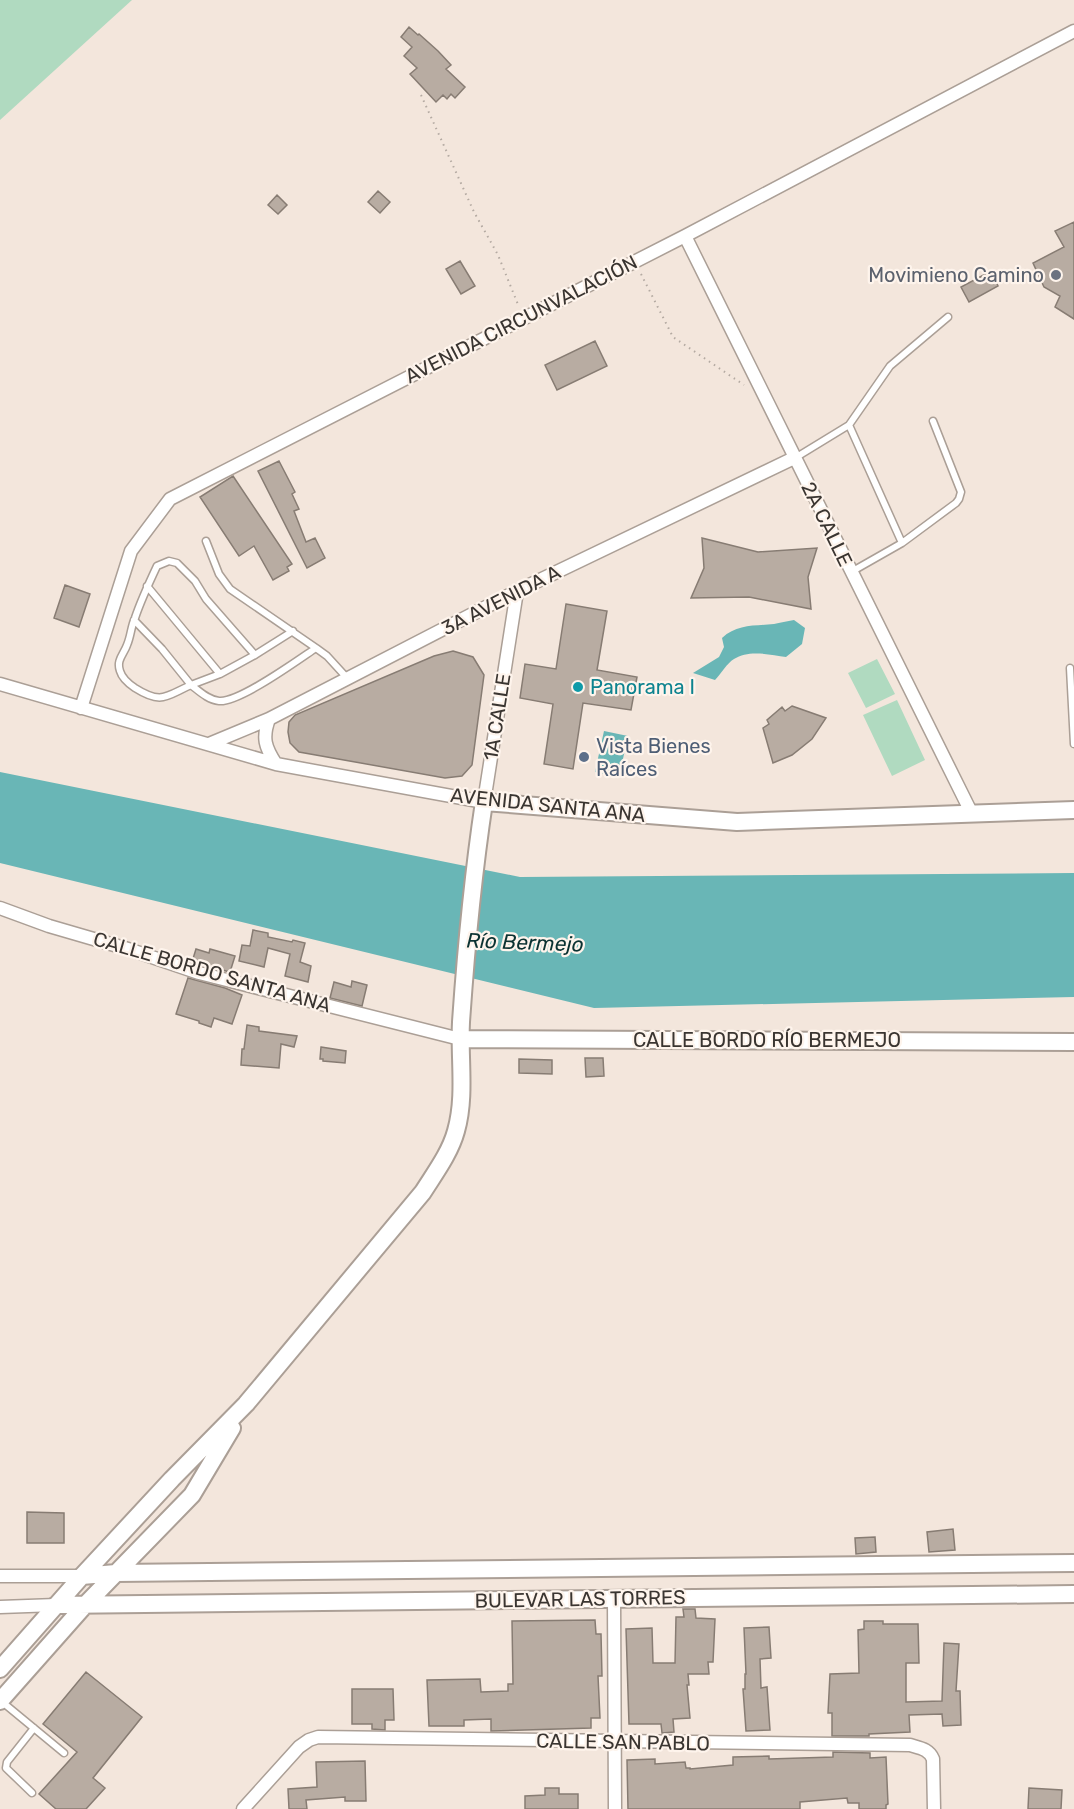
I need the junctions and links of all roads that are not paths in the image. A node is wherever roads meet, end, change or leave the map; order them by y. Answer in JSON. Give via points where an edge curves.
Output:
{"nodes":[{"id":1,"x":1074,"y":31,"type":"edge"},
{"id":2,"x":685,"y":236,"type":"junction"},
{"id":3,"x":948,"y":317,"type":"dead end"},
{"id":4,"x":933,"y":421,"type":"dead end"},
{"id":5,"x":849,"y":425,"type":"junction"},
{"id":6,"x":794,"y":458,"type":"junction"},
{"id":7,"x":206,"y":541,"type":"dead end"},
{"id":8,"x":902,"y":543,"type":"junction"},
{"id":9,"x":851,"y":572,"type":"junction"},
{"id":10,"x":147,"y":586,"type":"junction"},
{"id":11,"x":517,"y":591,"type":"junction"},
{"id":12,"x":134,"y":620,"type":"junction"},
{"id":13,"x":294,"y":631,"type":"junction"},
{"id":14,"x":316,"y":648,"type":"junction"},
{"id":15,"x":255,"y":655,"type":"junction"},
{"id":16,"x":1070,"y":668,"type":"dead end"},
{"id":17,"x":220,"y":674,"type":"junction"},
{"id":18,"x":348,"y":679,"type":"junction"},
{"id":19,"x":0,"y":684,"type":"edge"},
{"id":20,"x":191,"y":685,"type":"junction"},
{"id":21,"x":81,"y":708,"type":"junction"},
{"id":22,"x":269,"y":719,"type":"junction"},
{"id":23,"x":209,"y":744,"type":"junction"},
{"id":24,"x":1074,"y":744,"type":"edge"},
{"id":25,"x":276,"y":764,"type":"junction"},
{"id":26,"x":484,"y":802,"type":"junction"},
{"id":27,"x":1074,"y":810,"type":"edge"},
{"id":28,"x":970,"y":812,"type":"junction"},
{"id":29,"x":0,"y":908,"type":"edge"},
{"id":30,"x":460,"y":1039,"type":"junction"},
{"id":31,"x":1074,"y":1042,"type":"edge"},
{"id":32,"x":246,"y":1404,"type":"junction"},
{"id":33,"x":1074,"y":1563,"type":"edge"},
{"id":34,"x":116,"y":1573,"type":"junction"},
{"id":35,"x":0,"y":1576,"type":"edge"},
{"id":36,"x":82,"y":1576,"type":"junction"},
{"id":37,"x":1074,"y":1594,"type":"edge"},
{"id":38,"x":614,"y":1598,"type":"junction"},
{"id":39,"x":56,"y":1605,"type":"junction"},
{"id":40,"x":85,"y":1605,"type":"junction"},
{"id":41,"x":0,"y":1606,"type":"edge"},
{"id":42,"x":0,"y":1669,"type":"edge"},
{"id":43,"x":0,"y":1701,"type":"edge"},
{"id":44,"x":34,"y":1728,"type":"junction"},
{"id":45,"x":615,"y":1742,"type":"junction"},
{"id":46,"x":64,"y":1753,"type":"dead end"},
{"id":47,"x":32,"y":1793,"type":"dead end"},
{"id":48,"x":243,"y":1809,"type":"edge"},
{"id":49,"x":615,"y":1809,"type":"edge"},
{"id":50,"x":934,"y":1809,"type":"edge"}],
"edges":[{"from":1,"to":2,"type":"street","name":"AVENIDA CIRCUNVALACIÓN"},
{"from":2,"to":6,"type":"street","name":"2A CALLE"},
{"from":2,"to":21,"type":"street","name":"AVENIDA CIRCUNVALACIÓN","via":[[170,499],[131,551]]},
{"from":3,"to":5,"type":"lane","via":[[890,366]]},
{"from":4,"to":8,"type":"lane","via":[[961,492],[956,503]]},
{"from":5,"to":6,"type":"lane"},
{"from":5,"to":8,"type":"lane"},
{"from":6,"to":9,"type":"street","name":"2A CALLE"},
{"from":6,"to":11,"type":"street","name":"3A AVENIDA A"},
{"from":7,"to":13,"type":"lane","via":[[219,574],[230,589]]},
{"from":8,"to":9,"type":"lane"},
{"from":9,"to":28,"type":"street","name":"2A CALLE"},
{"from":10,"to":12,"type":"lane"},
{"from":10,"to":15,"type":"lane","via":[[157,566],[169,561],[177,563]]},
{"from":10,"to":17,"type":"lane"},
{"from":11,"to":18,"type":"street","name":"3A AVENIDA A"},
{"from":11,"to":26,"type":"street","name":"1A CALLE"},
{"from":12,"to":20,"type":"lane"},
{"from":12,"to":20,"type":"lane","via":[[127,646],[119,658],[127,682],[159,698]]},
{"from":13,"to":14,"type":"lane"},
{"from":13,"to":15,"type":"lane"},
{"from":14,"to":18,"type":"lane"},
{"from":14,"to":20,"type":"lane","via":[[234,698],[220,701]]},
{"from":15,"to":17,"type":"lane"},
{"from":16,"to":24,"type":"lane"},
{"from":17,"to":20,"type":"lane"},
{"from":18,"to":22,"type":"street","name":"3A AVENIDA A"},
{"from":19,"to":21,"type":"street","name":"AVENIDA SANTA ANA"},
{"from":21,"to":23,"type":"street","name":"AVENIDA SANTA ANA"},
{"from":22,"to":23,"type":"street","name":"3A AVENIDA A"},
{"from":22,"to":25,"type":"street","via":[[266,749]]},
{"from":23,"to":25,"type":"street","name":"AVENIDA SANTA ANA"},
{"from":25,"to":26,"type":"street","name":"AVENIDA SANTA ANA"},
{"from":26,"to":28,"type":"main road","name":"AVENIDA SANTA ANA","via":[[737,822]]},
{"from":26,"to":30,"type":"main road","name":"1A CALLE"},
{"from":27,"to":28,"type":"main road","name":"AVENIDA SANTA ANA"},
{"from":29,"to":30,"type":"street","name":"CALLE BORDO SANTA ANA","via":[[199,973]]},
{"from":30,"to":31,"type":"main road","name":"CALLE BORDO RÍO BERMEJO"},
{"from":30,"to":32,"type":"main road","name":"1A CALLE","via":[[462,1095],[456,1131],[444,1159],[423,1192]]},
{"from":32,"to":34,"type":"main road","via":[[192,1495]]},
{"from":32,"to":36,"type":"main road"},
{"from":33,"to":34,"type":"main road","name":"BULEVAR LAS TORRES"},
{"from":34,"to":36,"type":"main road","name":"BULEVAR LAS TORRES"},
{"from":34,"to":40,"type":"main road"},
{"from":35,"to":36,"type":"street"},
{"from":36,"to":39,"type":"main road"},
{"from":37,"to":38,"type":"main road","name":"BULEVAR LAS TORRES"},
{"from":38,"to":40,"type":"main road","name":"BULEVAR LAS TORRES"},
{"from":38,"to":45,"type":"street"},
{"from":39,"to":40,"type":"main road","name":"BULEVAR LAS TORRES"},
{"from":39,"to":41,"type":"street"},
{"from":39,"to":42,"type":"main road"},
{"from":40,"to":43,"type":"main road"},
{"from":43,"to":44,"type":"lane"},
{"from":44,"to":46,"type":"lane"},
{"from":44,"to":47,"type":"lane","via":[[6,1768]]},
{"from":45,"to":48,"type":"street","name":"CALLE SAN PABLO","via":[[318,1737],[299,1747]]},
{"from":45,"to":49,"type":"street"},
{"from":45,"to":50,"type":"street","name":"CALLE SAN PABLO","via":[[910,1745],[927,1751],[933,1759]]}]}
